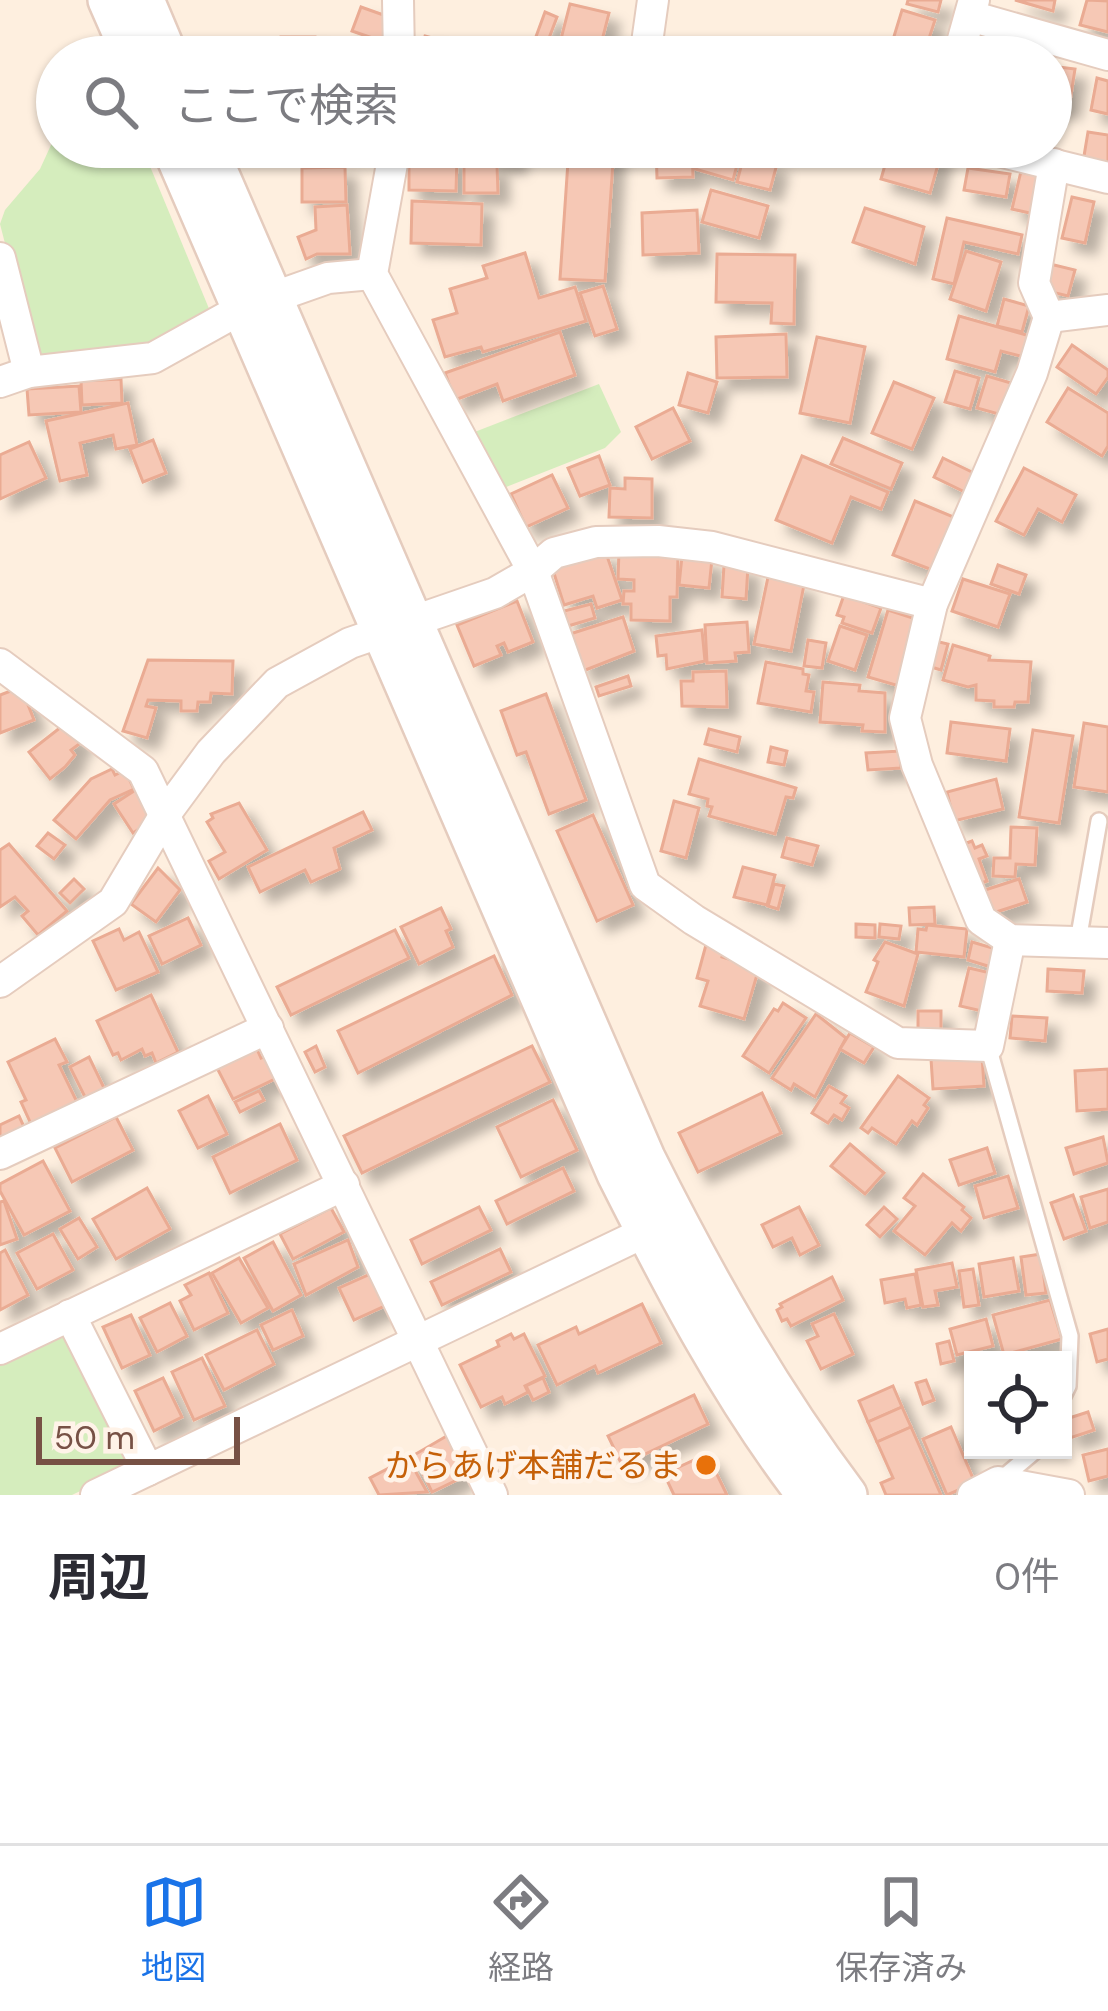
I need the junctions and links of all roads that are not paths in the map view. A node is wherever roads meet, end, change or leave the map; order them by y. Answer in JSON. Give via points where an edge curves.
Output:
{"nodes":[{"id":1,"x":108,"y":0,"type":"edge"},
{"id":2,"x":144,"y":0,"type":"edge"},
{"id":3,"x":398,"y":0,"type":"edge"},
{"id":4,"x":652,"y":0,"type":"edge"},
{"id":5,"x":972,"y":8,"type":"edge"},
{"id":6,"x":124,"y":36,"type":"edge"},
{"id":7,"x":159,"y":36,"type":"edge"},
{"id":8,"x":399,"y":36,"type":"edge"},
{"id":9,"x":648,"y":36,"type":"edge"},
{"id":10,"x":1053,"y":36,"type":"edge"},
{"id":11,"x":1072,"y":43,"type":"edge"},
{"id":12,"x":1108,"y":55,"type":"edge"},
{"id":13,"x":183,"y":168,"type":"edge"},
{"id":14,"x":214,"y":168,"type":"edge"},
{"id":15,"x":391,"y":168,"type":"edge"},
{"id":16,"x":1053,"y":168,"type":"edge"},
{"id":17,"x":1069,"y":168,"type":"edge"},
{"id":18,"x":1108,"y":178,"type":"edge"},
{"id":19,"x":0,"y":258,"type":"edge"},
{"id":20,"x":372,"y":274,"type":"junction"},
{"id":21,"x":257,"y":303,"type":"junction"},
{"id":22,"x":1108,"y":310,"type":"edge"},
{"id":23,"x":1049,"y":317,"type":"junction"},
{"id":24,"x":15,"y":377,"type":"edge"},
{"id":25,"x":533,"y":571,"type":"junction"},
{"id":26,"x":932,"y":604,"type":"junction"},
{"id":27,"x":397,"y":628,"type":"junction"},
{"id":28,"x":0,"y":664,"type":"edge"},
{"id":29,"x":166,"y":814,"type":"junction"},
{"id":30,"x":1099,"y":821,"type":"dead end"},
{"id":31,"x":1010,"y":940,"type":"junction"},
{"id":32,"x":1093,"y":942,"type":"edge"},
{"id":33,"x":0,"y":982,"type":"edge"},
{"id":34,"x":268,"y":1028,"type":"junction"},
{"id":35,"x":988,"y":1046,"type":"junction"},
{"id":36,"x":0,"y":1154,"type":"edge"},
{"id":37,"x":344,"y":1185,"type":"junction"},
{"id":38,"x":661,"y":1225,"type":"junction"},
{"id":39,"x":70,"y":1316,"type":"junction"},
{"id":40,"x":418,"y":1341,"type":"junction"},
{"id":41,"x":0,"y":1348,"type":"edge"},
{"id":42,"x":1069,"y":1351,"type":"edge"},
{"id":43,"x":1024,"y":1459,"type":"edge"},
{"id":44,"x":148,"y":1470,"type":"junction"},
{"id":45,"x":985,"y":1488,"type":"edge"},
{"id":46,"x":96,"y":1495,"type":"edge"},
{"id":47,"x":493,"y":1495,"type":"edge"},
{"id":48,"x":807,"y":1495,"type":"edge"},
{"id":49,"x":847,"y":1495,"type":"edge"},
{"id":50,"x":1070,"y":1495,"type":"edge"}],
"edges":[{"from":1,"to":6,"type":"street"},
{"from":2,"to":7,"type":"street"},
{"from":3,"to":8,"type":"street"},
{"from":4,"to":9,"type":"street"},
{"from":5,"to":10,"type":"street"},
{"from":11,"to":12,"type":"street"},
{"from":13,"to":21,"type":"street"},
{"from":14,"to":21,"type":"street"},
{"from":15,"to":20,"type":"street"},
{"from":16,"to":23,"type":"street","via":[[1034,283]]},
{"from":17,"to":18,"type":"street"},
{"from":19,"to":24,"type":"street"},
{"from":20,"to":21,"type":"street","via":[[328,278]]},
{"from":20,"to":25,"type":"street"},
{"from":21,"to":24,"type":"street","via":[[153,358]]},
{"from":21,"to":27,"type":"street"},
{"from":22,"to":23,"type":"street"},
{"from":23,"to":26,"type":"street"},
{"from":25,"to":26,"type":"street","via":[[554,553],[596,542],[658,541],[712,547]]},
{"from":25,"to":27,"type":"street"},
{"from":25,"to":35,"type":"street","via":[[645,885],[898,1043]]},
{"from":26,"to":31,"type":"street","via":[[905,718],[981,920]]},
{"from":27,"to":29,"type":"street","via":[[277,683]]},
{"from":27,"to":38,"type":"street","via":[[617,1174]]},
{"from":28,"to":29,"type":"street","via":[[143,771]]},
{"from":29,"to":33,"type":"street","via":[[113,902]]},
{"from":29,"to":34,"type":"street"},
{"from":30,"to":32,"type":"lane"},
{"from":31,"to":32,"type":"street"},
{"from":31,"to":35,"type":"street"},
{"from":34,"to":36,"type":"street"},
{"from":34,"to":37,"type":"street"},
{"from":35,"to":42,"type":"lane"},
{"from":37,"to":39,"type":"street"},
{"from":37,"to":40,"type":"street"},
{"from":38,"to":40,"type":"street"},
{"from":38,"to":48,"type":"street","via":[[733,1387]]},
{"from":38,"to":49,"type":"street"},
{"from":39,"to":41,"type":"street"},
{"from":39,"to":44,"type":"street"},
{"from":40,"to":44,"type":"street"},
{"from":40,"to":47,"type":"street"},
{"from":43,"to":45,"type":"lane"},
{"from":44,"to":46,"type":"street"},
{"from":45,"to":50,"type":"street"}]}
